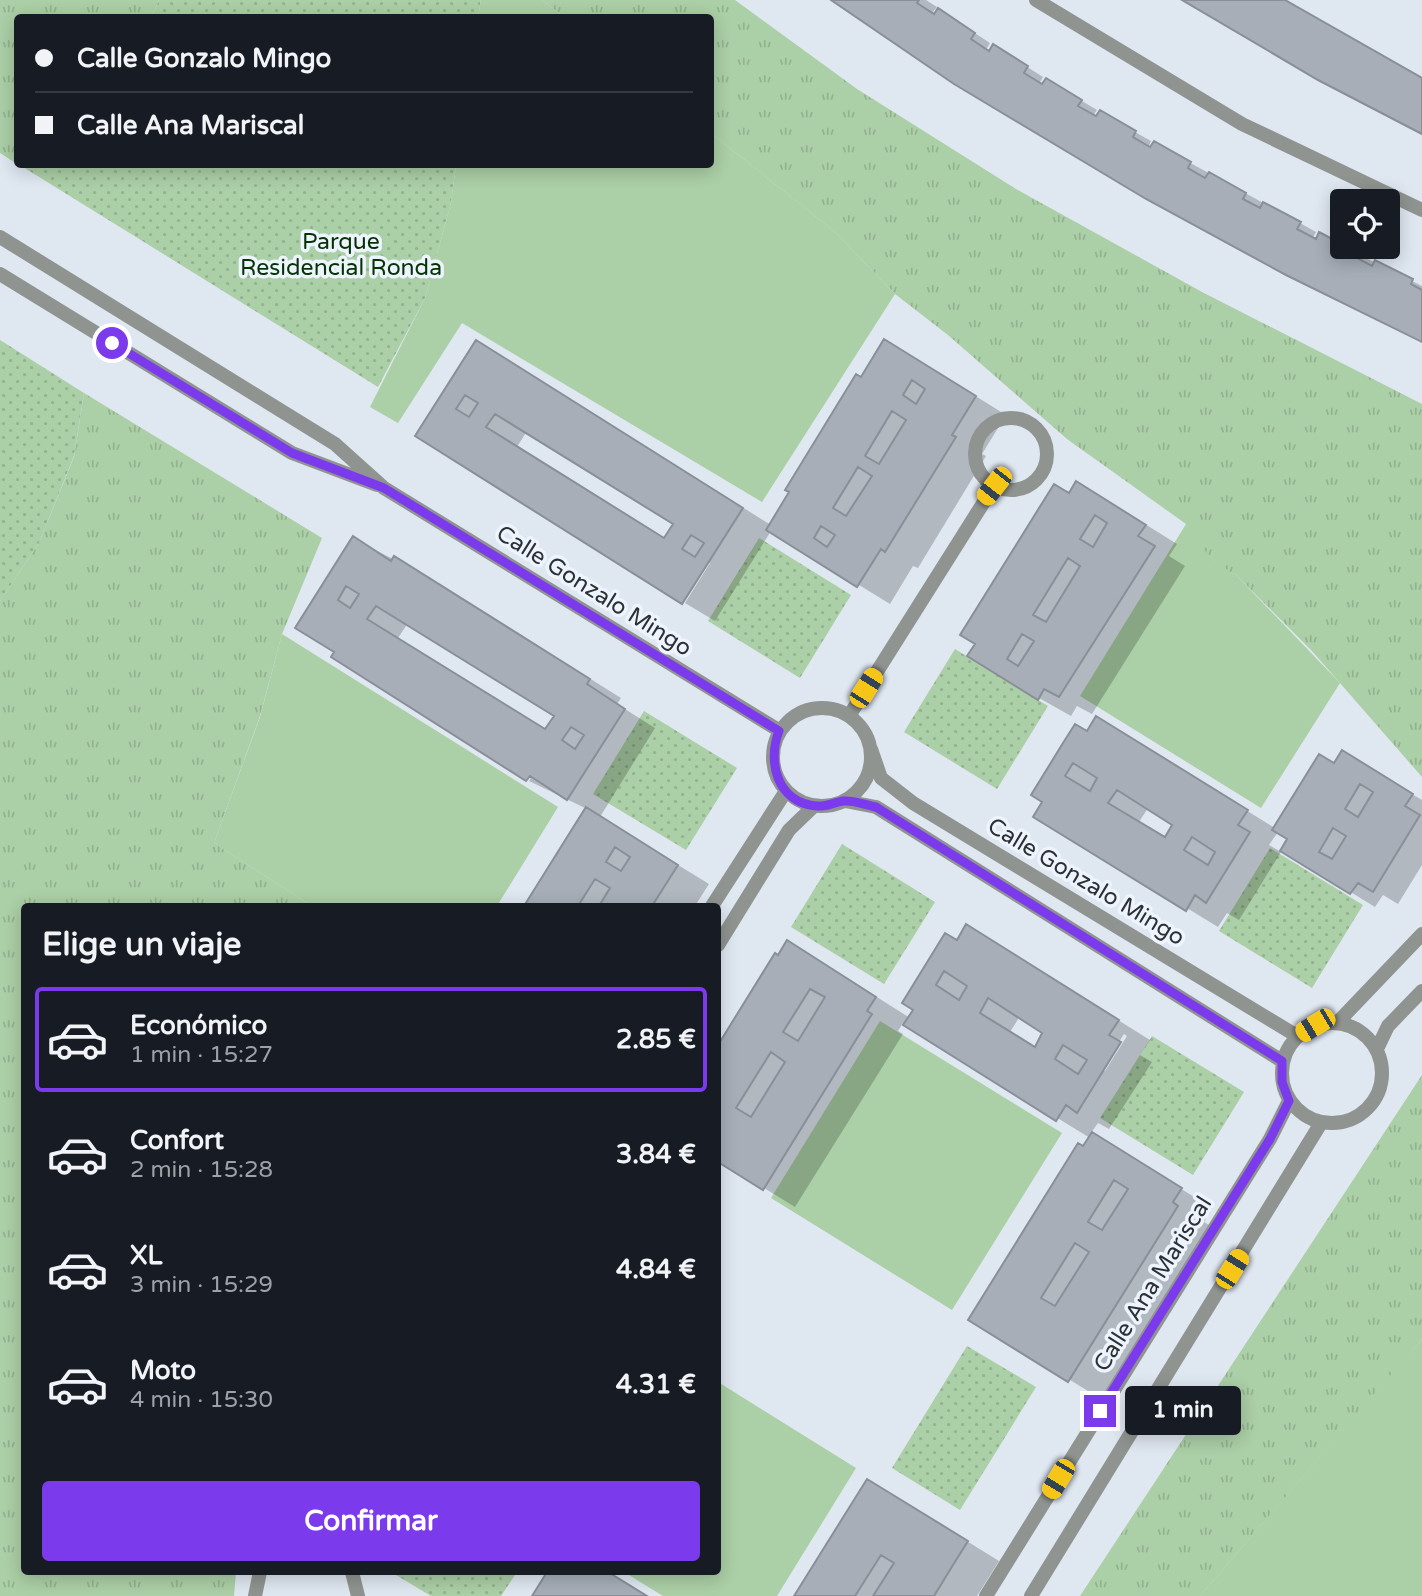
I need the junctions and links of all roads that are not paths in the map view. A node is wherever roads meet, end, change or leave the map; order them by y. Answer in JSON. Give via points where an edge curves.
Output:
{"nodes":[{"id":1,"x":1036,"y":0,"type":"edge"},
{"id":2,"x":1422,"y":210,"type":"edge"},
{"id":3,"x":0,"y":237,"type":"edge"},
{"id":4,"x":0,"y":274,"type":"edge"},
{"id":5,"x":994,"y":486,"type":"junction"},
{"id":6,"x":384,"y":488,"type":"junction"},
{"id":7,"x":849,"y":716,"type":"junction"},
{"id":8,"x":779,"y":731,"type":"junction"},
{"id":9,"x":871,"y":749,"type":"junction"},
{"id":10,"x":786,"y":791,"type":"junction"},
{"id":11,"x":845,"y":801,"type":"junction"},
{"id":12,"x":814,"y":806,"type":"junction"},
{"id":13,"x":714,"y":903,"type":"edge"},
{"id":14,"x":1422,"y":933,"type":"edge"},
{"id":15,"x":721,"y":940,"type":"edge"},
{"id":16,"x":1422,"y":991,"type":"edge"},
{"id":17,"x":1337,"y":1023,"type":"junction"},
{"id":18,"x":1297,"y":1036,"type":"junction"},
{"id":19,"x":1377,"y":1049,"type":"junction"},
{"id":20,"x":1282,"y":1061,"type":"junction"},
{"id":21,"x":1289,"y":1101,"type":"junction"},
{"id":22,"x":1321,"y":1123,"type":"junction"},
{"id":23,"x":259,"y":1575,"type":"edge"},
{"id":24,"x":353,"y":1575,"type":"edge"},
{"id":25,"x":255,"y":1596,"type":"edge"},
{"id":26,"x":358,"y":1596,"type":"edge"},
{"id":27,"x":986,"y":1596,"type":"edge"},
{"id":28,"x":1031,"y":1596,"type":"edge"}],
"edges":[{"from":1,"to":2,"type":"street","via":[[1242,124]]},
{"from":3,"to":6,"type":"street","name":"Calle Gonzalo Mingo","via":[[335,443]]},
{"from":4,"to":6,"type":"street","name":"Calle Gonzalo Mingo","via":[[292,453]]},
{"from":5,"to":5,"type":"street","via":[[1004,490],[1027,486],[1043,471],[1047,448],[1036,428],[1002,419],[991,424],[977,443],[978,468]]},
{"from":5,"to":7,"type":"street"},
{"from":6,"to":8,"type":"street","name":"Calle Gonzalo Mingo"},
{"from":7,"to":8,"type":"street","via":[[834,709],[804,711]]},
{"from":7,"to":9,"type":"street"},
{"from":8,"to":10,"type":"street","via":[[773,761],[776,777]]},
{"from":9,"to":11,"type":"street","via":[[866,779]]},
{"from":9,"to":18,"type":"street","name":"Calle Gonzalo Mingo","via":[[881,778],[913,803]]},
{"from":10,"to":12,"type":"street"},
{"from":10,"to":13,"type":"street"},
{"from":11,"to":12,"type":"street"},
{"from":11,"to":20,"type":"street","name":"Calle Gonzalo Mingo","via":[[876,807]]},
{"from":12,"to":15,"type":"street","via":[[789,830]]},
{"from":14,"to":17,"type":"street"},
{"from":16,"to":19,"type":"street","via":[[1388,1026]]},
{"from":17,"to":18,"type":"street","via":[[1315,1025]]},
{"from":17,"to":19,"type":"street","via":[[1360,1031]]},
{"from":18,"to":20,"type":"street"},
{"from":19,"to":22,"type":"street","via":[[1383,1070],[1379,1093],[1365,1112],[1344,1122]]},
{"from":20,"to":21,"type":"street","via":[[1282,1082]]},
{"from":21,"to":22,"type":"street","via":[[1303,1115]]},
{"from":21,"to":27,"type":"street","name":"Calle Ana Mariscal","via":[[1270,1139]]},
{"from":22,"to":28,"type":"street"},
{"from":23,"to":25,"type":"street"},
{"from":24,"to":26,"type":"street"}]}
